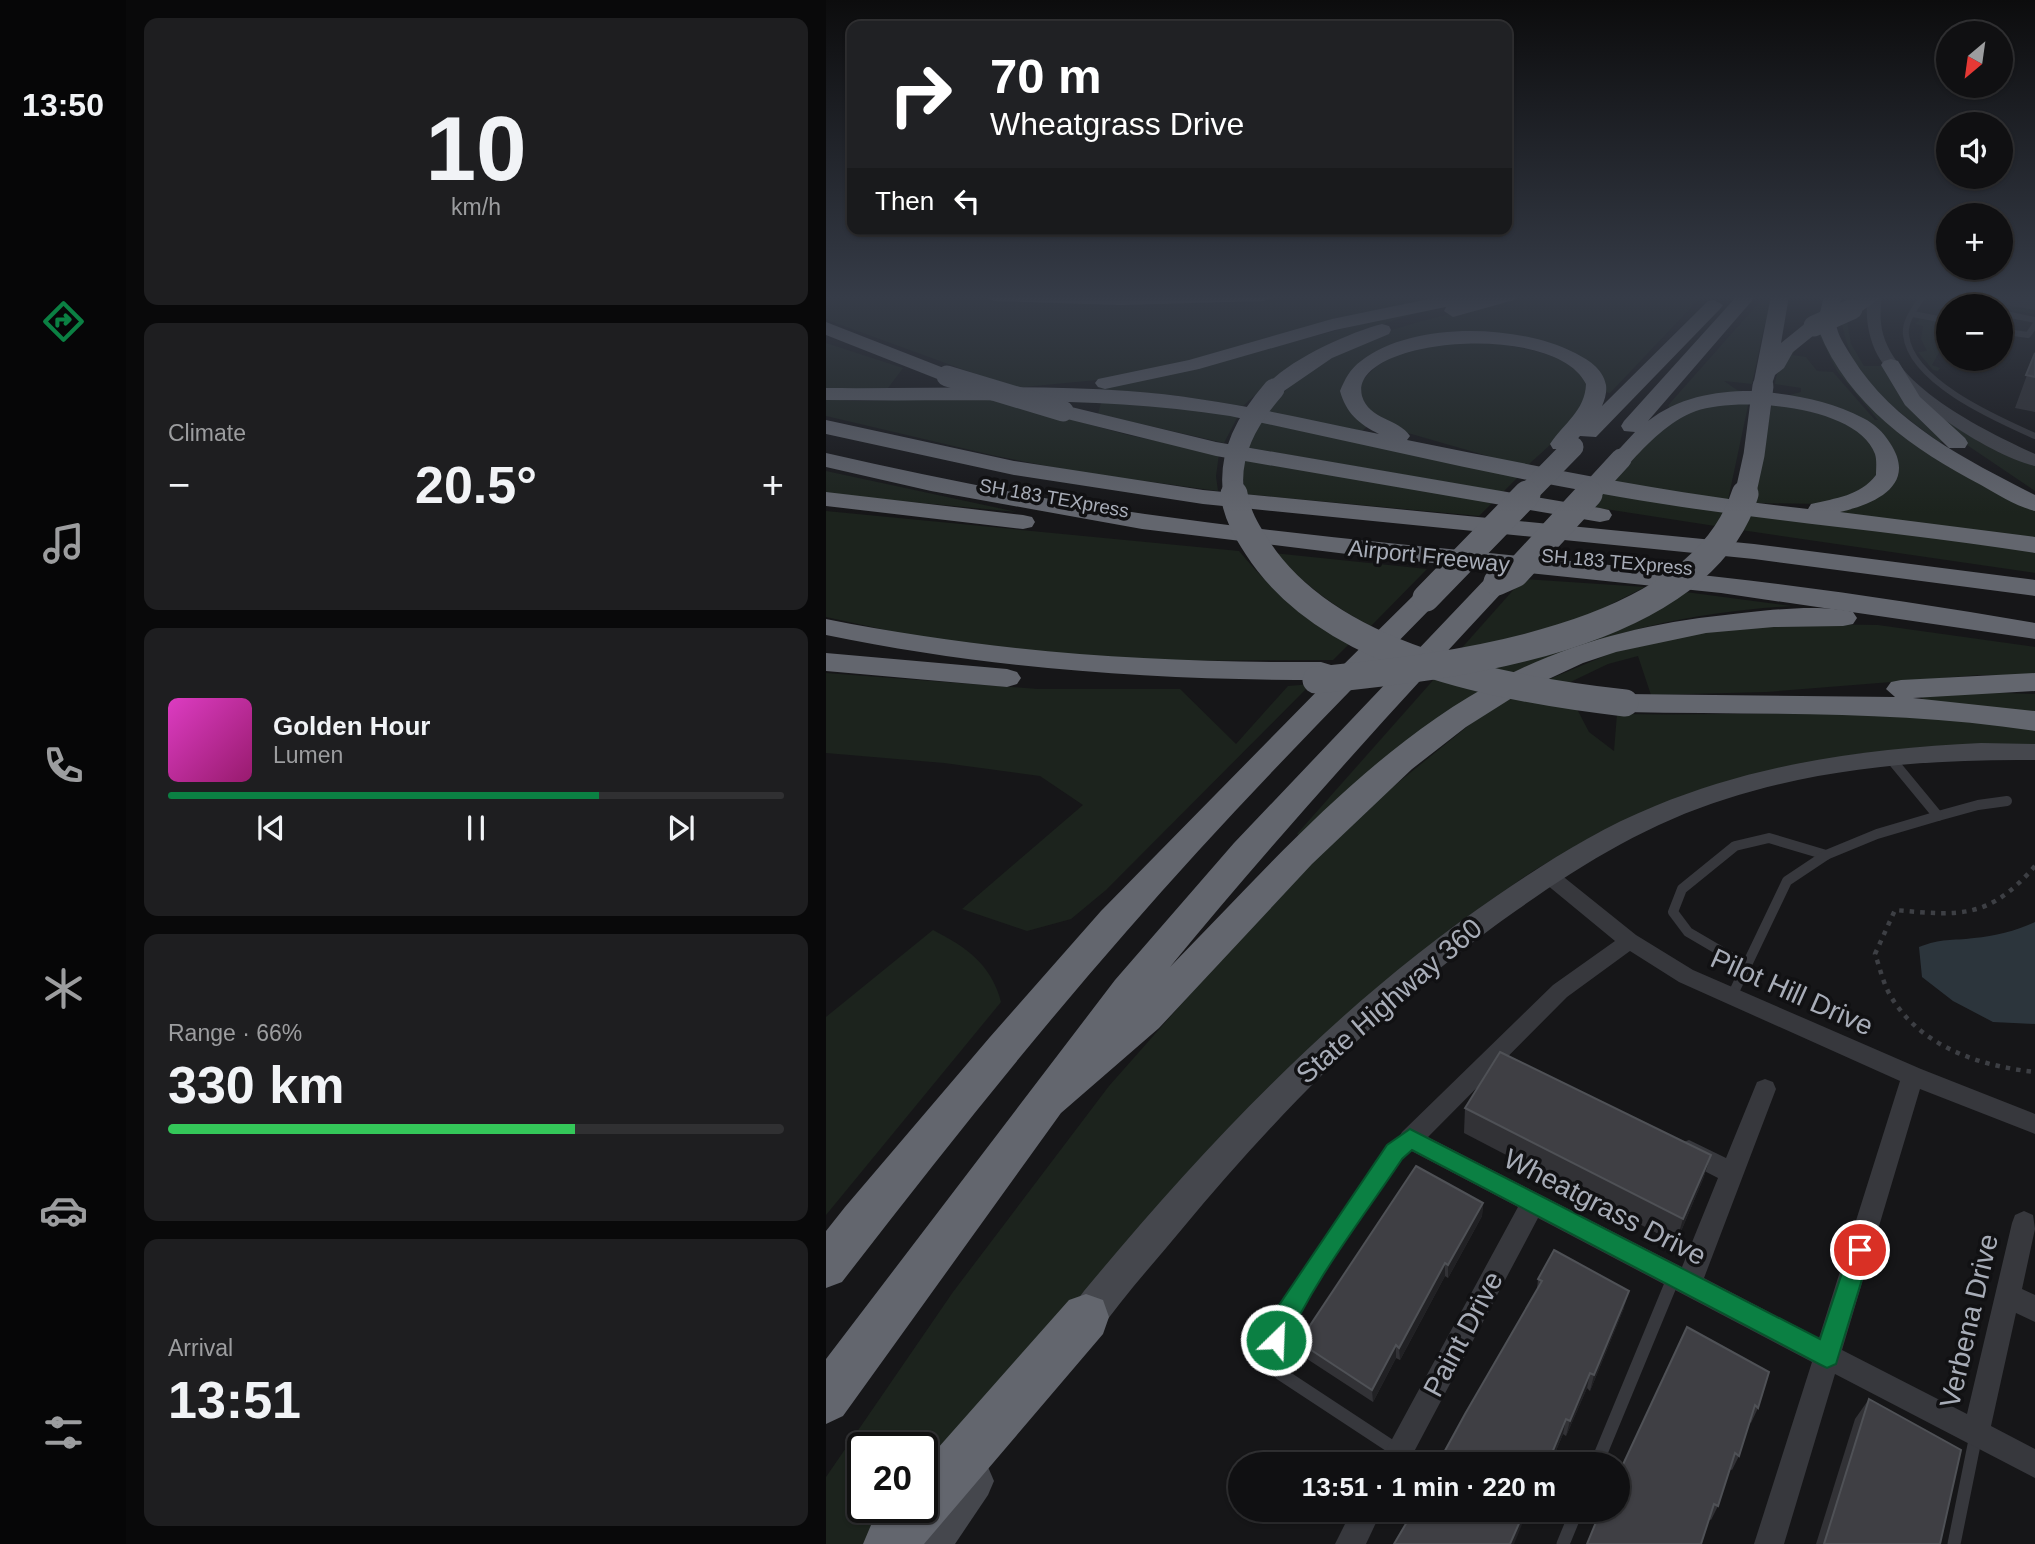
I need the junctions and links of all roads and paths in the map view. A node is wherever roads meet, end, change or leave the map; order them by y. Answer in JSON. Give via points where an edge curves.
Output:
{"nodes":[{"id":1,"x":924,"y":368,"type":"edge"},
{"id":2,"x":1173,"y":368,"type":"edge"},
{"id":3,"x":1301,"y":368,"type":"edge"},
{"id":4,"x":1364,"y":368,"type":"edge"},
{"id":5,"x":1585,"y":368,"type":"edge"},
{"id":6,"x":1648,"y":368,"type":"edge"},
{"id":7,"x":1687,"y":368,"type":"edge"},
{"id":8,"x":1766,"y":368,"type":"edge"},
{"id":9,"x":1773,"y":368,"type":"edge"},
{"id":10,"x":1847,"y":368,"type":"edge"},
{"id":11,"x":1893,"y":368,"type":"edge"},
{"id":12,"x":1894,"y":368,"type":"edge"},
{"id":13,"x":1925,"y":368,"type":"edge"},
{"id":14,"x":1764,"y":379,"type":"junction"},
{"id":15,"x":826,"y":394,"type":"edge"},
{"id":16,"x":1023,"y":394,"type":"junction"},
{"id":17,"x":826,"y":427,"type":"edge"},
{"id":18,"x":2035,"y":436,"type":"edge"},
{"id":19,"x":826,"y":439,"type":"edge"},
{"id":20,"x":1567,"y":445,"type":"junction"},
{"id":21,"x":826,"y":449,"type":"edge"},
{"id":22,"x":1614,"y":457,"type":"junction"},
{"id":23,"x":826,"y":460,"type":"edge"},
{"id":24,"x":1477,"y":461,"type":"junction"},
{"id":25,"x":2035,"y":461,"type":"edge"},
{"id":26,"x":826,"y":499,"type":"edge"},
{"id":27,"x":2035,"y":503,"type":"edge"},
{"id":28,"x":1763,"y":511,"type":"junction"},
{"id":29,"x":2035,"y":545,"type":"edge"},
{"id":30,"x":1401,"y":554,"type":"junction"},
{"id":31,"x":1916,"y":570,"type":"junction"},
{"id":32,"x":2035,"y":588,"type":"edge"},
{"id":33,"x":2035,"y":599,"type":"edge"},
{"id":34,"x":2035,"y":617,"type":"edge"},
{"id":35,"x":826,"y":627,"type":"edge"},
{"id":36,"x":2035,"y":631,"type":"edge"},
{"id":37,"x":2035,"y":642,"type":"edge"},
{"id":38,"x":826,"y":662,"type":"edge"},
{"id":39,"x":1208,"y":677,"type":"junction"},
{"id":40,"x":2035,"y":682,"type":"edge"},
{"id":41,"x":1750,"y":703,"type":"junction"},
{"id":42,"x":2035,"y":721,"type":"edge"},
{"id":43,"x":2035,"y":752,"type":"edge"},
{"id":44,"x":1890,"y":757,"type":"junction"},
{"id":45,"x":2007,"y":801,"type":"dead end"},
{"id":46,"x":1938,"y":816,"type":"junction"},
{"id":47,"x":1826,"y":855,"type":"junction"},
{"id":48,"x":2035,"y":866,"type":"edge"},
{"id":49,"x":1548,"y":875,"type":"junction"},
{"id":50,"x":1629,"y":942,"type":"junction"},
{"id":51,"x":1746,"y":966,"type":"junction"},
{"id":52,"x":1731,"y":997,"type":"junction"},
{"id":53,"x":2035,"y":1072,"type":"edge"},
{"id":54,"x":1913,"y":1076,"type":"junction"},
{"id":55,"x":1765,"y":1089,"type":"dead end"},
{"id":56,"x":1044,"y":1103,"type":"junction"},
{"id":57,"x":2035,"y":1124,"type":"edge"},
{"id":58,"x":1410,"y":1139,"type":"junction"},
{"id":59,"x":1671,"y":1142,"type":"edge"},
{"id":60,"x":1733,"y":1172,"type":"junction"},
{"id":61,"x":1533,"y":1203,"type":"junction"},
{"id":62,"x":2024,"y":1223,"type":"dead end"},
{"id":63,"x":826,"y":1266,"type":"edge"},
{"id":64,"x":1681,"y":1280,"type":"junction"},
{"id":65,"x":2007,"y":1295,"type":"junction"},
{"id":66,"x":2035,"y":1309,"type":"edge"},
{"id":67,"x":1086,"y":1317,"type":"junction"},
{"id":68,"x":1827,"y":1356,"type":"junction"},
{"id":69,"x":826,"y":1399,"type":"edge"},
{"id":70,"x":1976,"y":1433,"type":"junction"},
{"id":71,"x":1388,"y":1452,"type":"edge"},
{"id":72,"x":1399,"y":1452,"type":"edge"},
{"id":73,"x":1602,"y":1452,"type":"edge"},
{"id":74,"x":2035,"y":1464,"type":"edge"},
{"id":75,"x":938,"y":1488,"type":"edge"},
{"id":76,"x":1362,"y":1522,"type":"edge"},
{"id":77,"x":1572,"y":1522,"type":"edge"},
{"id":78,"x":908,"y":1523,"type":"edge"},
{"id":79,"x":890,"y":1544,"type":"edge"},
{"id":80,"x":931,"y":1544,"type":"edge"},
{"id":81,"x":1350,"y":1544,"type":"edge"},
{"id":82,"x":1563,"y":1544,"type":"edge"},
{"id":83,"x":1769,"y":1544,"type":"edge"},
{"id":84,"x":1954,"y":1544,"type":"edge"}],
"edges":[{"from":1,"to":31,"type":"highway","bridge":true,"via":[[1063,411],[1216,449]]},
{"from":2,"to":16,"type":"highway"},
{"from":3,"to":41,"type":"highway","bridge":true,"via":[[1274,389],[1247,423],[1232,463],[1232,486],[1246,532],[1262,558],[1310,603],[1345,625],[1428,663],[1533,692],[1625,704]]},
{"from":4,"to":24,"type":"highway","via":[[1354,377],[1350,391],[1358,410],[1370,421],[1410,440]]},
{"from":5,"to":20,"type":"highway","via":[[1598,391],[1592,409]]},
{"from":6,"to":20,"type":"highway"},
{"from":7,"to":22,"type":"highway"},
{"from":8,"to":14,"type":"highway"},
{"from":9,"to":14,"type":"highway","bridge":true},
{"from":10,"to":27,"type":"highway","via":[[1884,410],[1958,463]]},
{"from":11,"to":27,"type":"highway","via":[[1903,389],[1933,423]]},
{"from":12,"to":25,"type":"main road","via":[[1971,429]]},
{"from":13,"to":18,"type":"lane","via":[[1972,405]]},
{"from":14,"to":39,"type":"highway","bridge":true,"via":[[1750,469],[1736,519],[1715,548],[1684,577],[1629,610],[1562,637],[1393,674],[1316,680]]},
{"from":15,"to":16,"type":"highway"},
{"from":16,"to":24,"type":"highway","via":[[1130,396],[1197,403]]},
{"from":17,"to":31,"type":"highway","name":"Airport Freeway","via":[[983,463],[1170,494]]},
{"from":19,"to":33,"type":"highway","name":"SH 183 TEXpress","via":[[1004,479],[1167,505],[1777,563]]},
{"from":20,"to":63,"type":"highway","bridge":true,"via":[[1530,491],[1201,827],[1105,932]]},
{"from":21,"to":34,"type":"highway","name":"SH 183 TEXpress","via":[[1078,503],[1243,526],[1816,583]]},
{"from":22,"to":28,"type":"highway","via":[[1671,414],[1707,401],[1741,397],[1785,400],[1842,415],[1871,434],[1888,455],[1890,466],[1884,483],[1859,500],[1819,509]]},
{"from":22,"to":56,"type":"highway","bridge":true,"via":[[1515,574],[1487,594],[1394,690],[1246,852],[1128,991]]},
{"from":23,"to":30,"type":"highway","name":"Airport Freeway","via":[[1087,514]]},
{"from":24,"to":28,"type":"highway","via":[[1617,490]]},
{"from":26,"to":30,"type":"highway","via":[[1284,550]]},
{"from":28,"to":29,"type":"highway"},
{"from":30,"to":36,"type":"highway","name":"Airport Freeway","via":[[1730,586]]},
{"from":31,"to":32,"type":"highway","name":"Airport Freeway"},
{"from":35,"to":39,"type":"highway","via":[[985,656]]},
{"from":37,"to":56,"type":"highway","via":[[1878,619],[1759,619],[1675,629],[1620,642],[1527,677],[1483,701],[1390,773],[1283,872],[1158,1004]]},
{"from":38,"to":39,"type":"highway","via":[[1001,678]]},
{"from":40,"to":41,"type":"highway"},
{"from":41,"to":42,"type":"highway","via":[[1922,706]]},
{"from":43,"to":44,"type":"main road","name":"State Highway 360"},
{"from":44,"to":46,"type":"lane"},
{"from":44,"to":49,"type":"main road","name":"State Highway 360","via":[[1776,776],[1695,800],[1615,835]]},
{"from":45,"to":46,"type":"lane"},
{"from":46,"to":47,"type":"lane"},
{"from":47,"to":51,"type":"lane","via":[[1787,881]]},
{"from":47,"to":51,"type":"lane","via":[[1769,838],[1735,846],[1682,888],[1673,912],[1688,932]]},
{"from":48,"to":53,"type":"path","via":[[2019,887],[1991,907],[1946,914],[1895,910],[1875,954],[1891,998],[1924,1033],[1956,1055],[1989,1066]]},
{"from":49,"to":50,"type":"street","name":"Pilot Hill Drive"},
{"from":49,"to":67,"type":"main road","name":"State Highway 360","via":[[1462,932],[1307,1068],[1222,1156]]},
{"from":50,"to":52,"type":"street","name":"Pilot Hill Drive"},
{"from":50,"to":58,"type":"street","via":[[1560,991],[1508,1055]]},
{"from":51,"to":52,"type":"lane"},
{"from":52,"to":54,"type":"street","name":"Pilot Hill Drive"},
{"from":54,"to":57,"type":"street","name":"Pilot Hill Drive"},
{"from":54,"to":68,"type":"street"},
{"from":55,"to":60,"type":"street"},
{"from":56,"to":69,"type":"highway"},
{"from":58,"to":61,"type":"street","name":"Wheatgrass Drive"},
{"from":58,"to":71,"type":"lane","via":[[1395,1152],[1279,1325],[1273,1354],[1282,1374]]},
{"from":59,"to":60,"type":"street"},
{"from":60,"to":64,"type":"street"},
{"from":61,"to":64,"type":"street","name":"Wheatgrass Drive"},
{"from":61,"to":72,"type":"street","name":"Paint Drive"},
{"from":62,"to":65,"type":"street","name":"Verbena Drive"},
{"from":64,"to":68,"type":"street","name":"Wheatgrass Drive"},
{"from":64,"to":73,"type":"lane"},
{"from":65,"to":66,"type":"street"},
{"from":65,"to":70,"type":"street","name":"Verbena Drive"},
{"from":67,"to":75,"type":"highway"},
{"from":67,"to":80,"type":"main road","name":"State Highway 360"},
{"from":68,"to":70,"type":"street","name":"Wheatgrass Drive"},
{"from":68,"to":83,"type":"street"},
{"from":70,"to":74,"type":"street","name":"Wheatgrass Drive"},
{"from":70,"to":84,"type":"lane"},
{"from":76,"to":81,"type":"street"},
{"from":77,"to":82,"type":"lane"},
{"from":78,"to":79,"type":"highway"}]}
